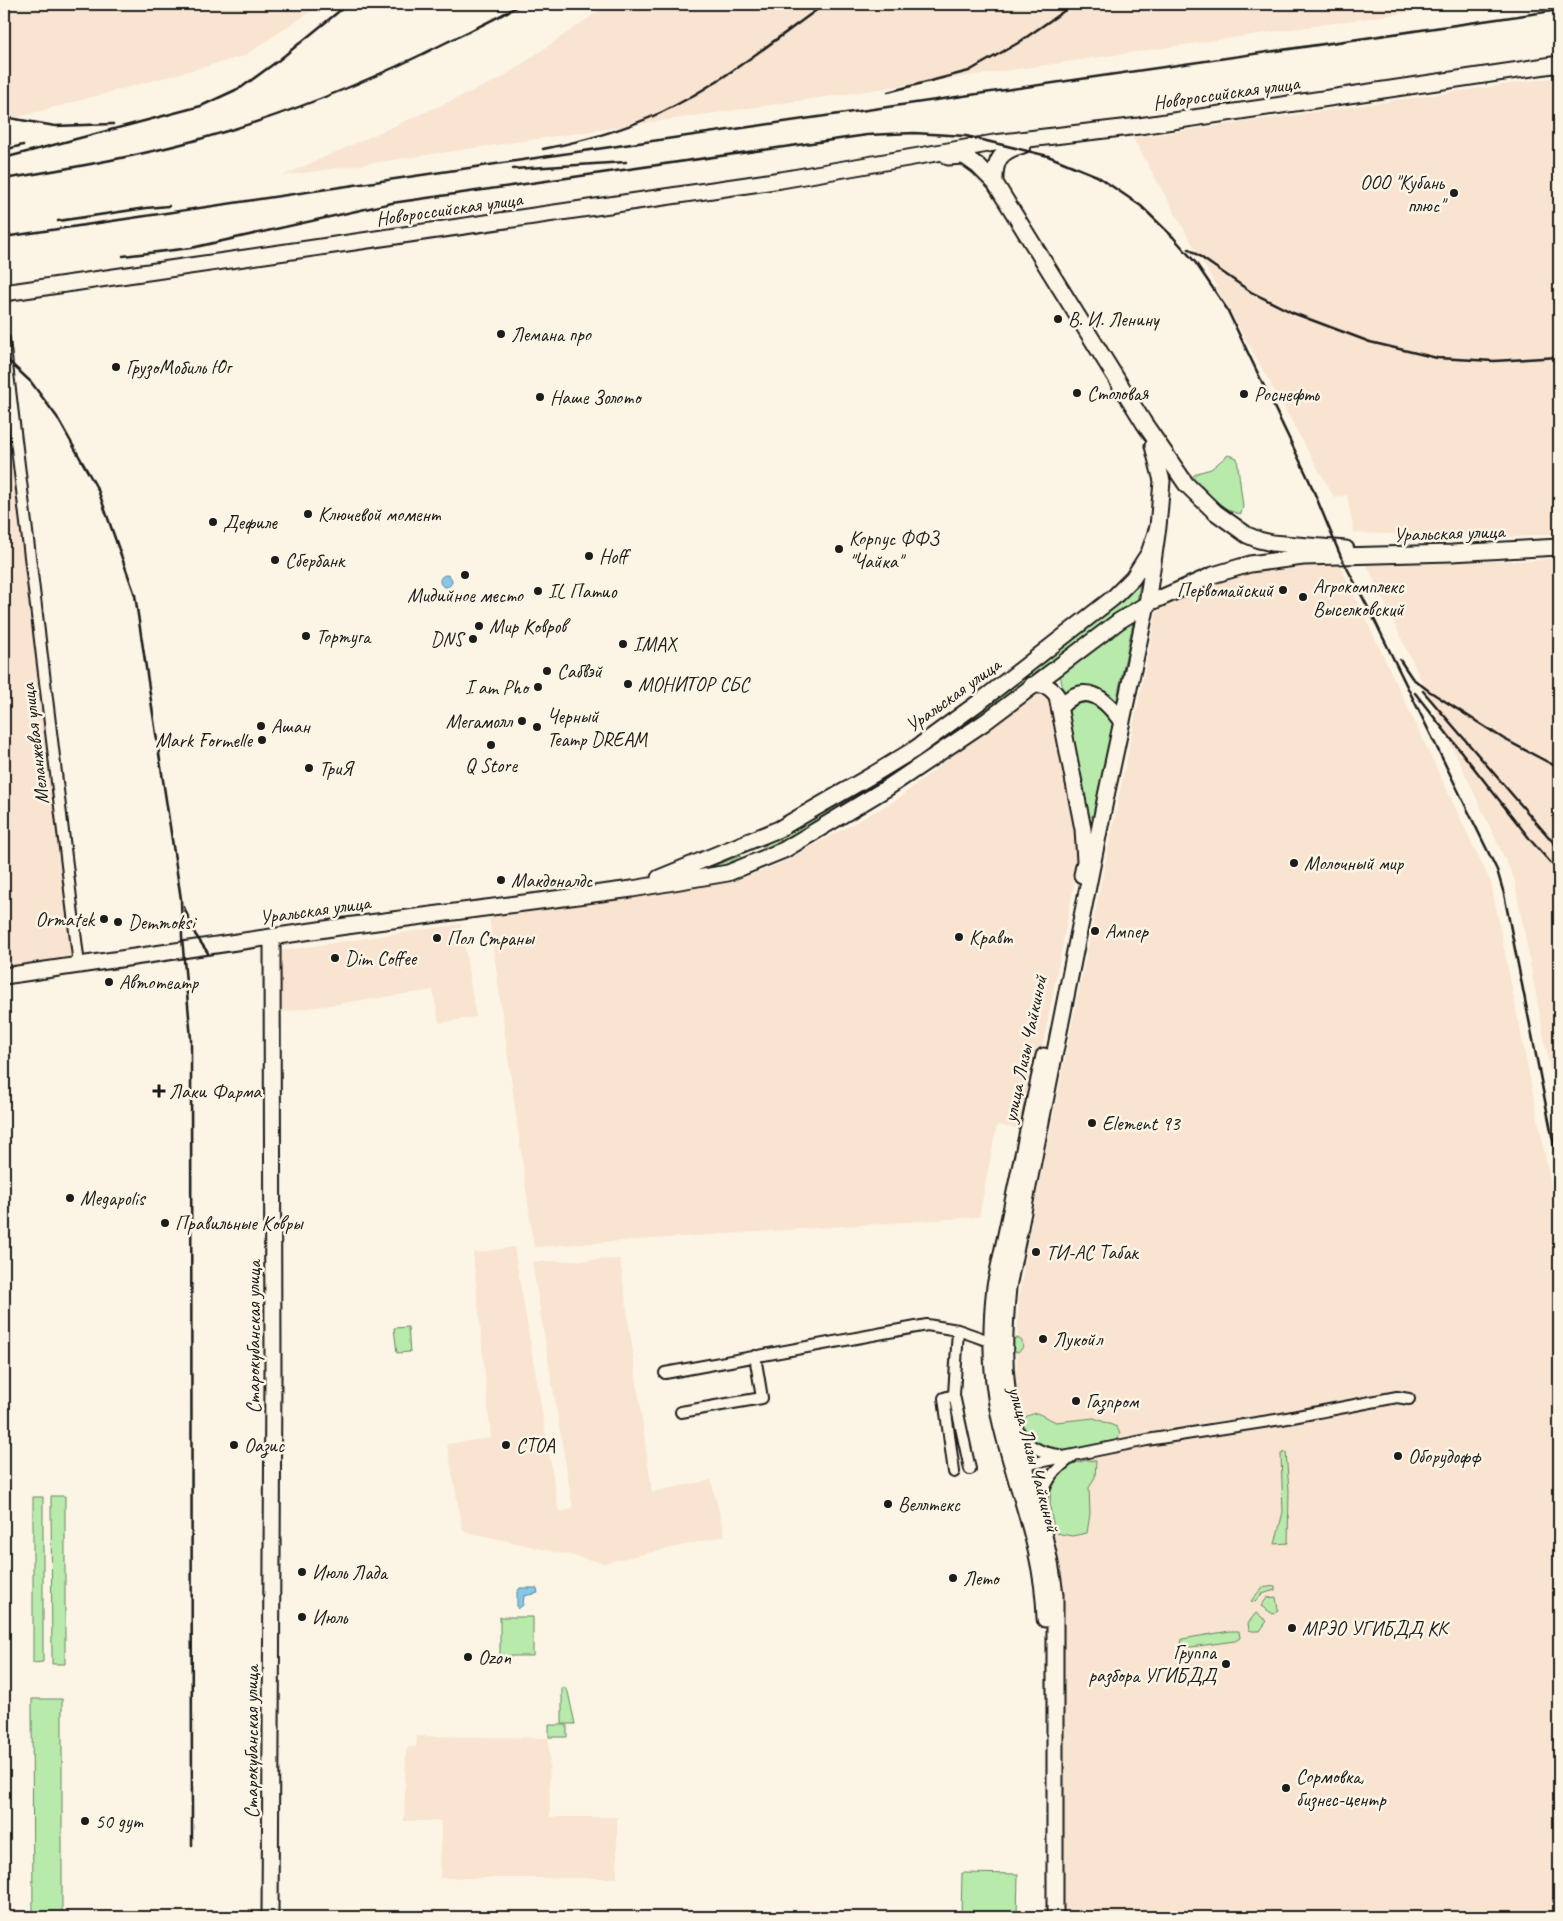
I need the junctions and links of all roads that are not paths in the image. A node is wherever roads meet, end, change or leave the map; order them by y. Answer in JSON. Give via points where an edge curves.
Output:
{"nodes":[{"id":1,"x":1559,"y":64,"type":"edge"},
{"id":2,"x":1055,"y":135,"type":"junction"},
{"id":3,"x":899,"y":161,"type":"junction"},
{"id":4,"x":995,"y":183,"type":"junction"},
{"id":5,"x":4,"y":294,"type":"edge"},
{"id":6,"x":4,"y":340,"type":"edge"},
{"id":7,"x":1144,"y":423,"type":"junction"},
{"id":8,"x":1158,"y":527,"type":"junction"},
{"id":9,"x":1247,"y":535,"type":"junction"},
{"id":10,"x":1559,"y":546,"type":"edge"},
{"id":11,"x":1446,"y":552,"type":"junction"},
{"id":12,"x":1250,"y":564,"type":"junction"},
{"id":13,"x":1146,"y":604,"type":"junction"},
{"id":14,"x":1032,"y":685,"type":"junction"},
{"id":15,"x":1060,"y":707,"type":"junction"},
{"id":16,"x":1122,"y":722,"type":"junction"},
{"id":17,"x":952,"y":744,"type":"junction"},
{"id":18,"x":915,"y":749,"type":"junction"},
{"id":19,"x":738,"y":847,"type":"junction"},
{"id":20,"x":774,"y":854,"type":"junction"},
{"id":21,"x":1087,"y":870,"type":"junction"},
{"id":22,"x":632,"y":889,"type":"junction"},
{"id":23,"x":272,"y":937,"type":"junction"},
{"id":24,"x":80,"y":964,"type":"junction"},
{"id":25,"x":4,"y":976,"type":"edge"},
{"id":26,"x":958,"y":1330,"type":"junction"},
{"id":27,"x":992,"y":1342,"type":"junction"},
{"id":28,"x":755,"y":1356,"type":"junction"},
{"id":29,"x":665,"y":1373,"type":"dead end"},
{"id":30,"x":954,"y":1395,"type":"junction"},
{"id":31,"x":1409,"y":1399,"type":"dead end"},
{"id":32,"x":681,"y":1412,"type":"dead end"},
{"id":33,"x":1012,"y":1417,"type":"junction"},
{"id":34,"x":1077,"y":1454,"type":"junction"},
{"id":35,"x":1019,"y":1466,"type":"junction"},
{"id":36,"x":970,"y":1469,"type":"dead end"},
{"id":37,"x":954,"y":1472,"type":"dead end"},
{"id":38,"x":1037,"y":1508,"type":"junction"},
{"id":39,"x":270,"y":1917,"type":"edge"},
{"id":40,"x":1045,"y":1917,"type":"edge"},
{"id":41,"x":1055,"y":1917,"type":"edge"}],
"edges":[{"from":1,"to":2,"type":"main road","name":"Новороссийская улица","via":[[1139,126]]},
{"from":2,"to":3,"type":"main road","name":"Новороссийская улица"},
{"from":2,"to":4,"type":"main road","via":[[1006,150],[998,161]]},
{"from":3,"to":4,"type":"main road","name":"Новороссийская улица","via":[[964,156]]},
{"from":3,"to":5,"type":"main road","name":"Новороссийская улица"},
{"from":4,"to":7,"type":"main road","name":"Новороссийская улица"},
{"from":6,"to":24,"type":"street","name":"Меланжевая улица"},
{"from":7,"to":8,"type":"main road","name":"Уральская улица","via":[[1162,481]]},
{"from":7,"to":9,"type":"main road","name":"Новороссийская улица","via":[[1186,484],[1209,507]]},
{"from":8,"to":13,"type":"main road"},
{"from":8,"to":18,"type":"main road","name":"Уральская улица","via":[[1149,553],[1133,578],[1113,598]]},
{"from":9,"to":11,"type":"main road","name":"Уральская улица","via":[[1272,543],[1337,547],[1369,554]]},
{"from":9,"to":12,"type":"main road","via":[[1255,545],[1255,556]]},
{"from":10,"to":11,"type":"main road","name":"Уральская улица"},
{"from":11,"to":12,"type":"main road","name":"Уральская улица","via":[[1303,557]]},
{"from":12,"to":13,"type":"main road","name":"Уральская улица","via":[[1213,575]]},
{"from":13,"to":14,"type":"main road","name":"Уральская улица"},
{"from":13,"to":16,"type":"main road"},
{"from":14,"to":15,"type":"main road","via":[[1043,684],[1052,689]]},
{"from":14,"to":17,"type":"main road","name":"Уральская улица"},
{"from":15,"to":16,"type":"main road","via":[[1076,695],[1101,697]]},
{"from":15,"to":21,"type":"main road","via":[[1083,829]]},
{"from":16,"to":21,"type":"main road"},
{"from":17,"to":18,"type":"main road","via":[[926,751]]},
{"from":17,"to":20,"type":"main road","name":"Уральская улица","via":[[887,788]]},
{"from":18,"to":19,"type":"main road","name":"Уральская улица","via":[[779,829]]},
{"from":19,"to":20,"type":"main road","via":[[750,853]]},
{"from":19,"to":22,"type":"main road","name":"Уральская улица"},
{"from":20,"to":22,"type":"main road","name":"Уральская улица","via":[[728,873]]},
{"from":21,"to":27,"type":"main road","name":"улица Лизы Чайкиной","via":[[995,1286]]},
{"from":21,"to":33,"type":"main road","name":"улица Лизы Чайкиной","via":[[1008,1287],[1006,1371]]},
{"from":22,"to":23,"type":"main road","name":"Уральская улица"},
{"from":23,"to":24,"type":"main road","name":"Уральская улица"},
{"from":23,"to":39,"type":"main road","name":"Старокубанская улица"},
{"from":24,"to":25,"type":"main road","name":"Уральская улица"},
{"from":26,"to":27,"type":"street"},
{"from":26,"to":28,"type":"street","via":[[927,1325]]},
{"from":26,"to":30,"type":"street"},
{"from":27,"to":35,"type":"main road","name":"улица Лизы Чайкиной","via":[[993,1383],[1000,1419]]},
{"from":28,"to":29,"type":"street"},
{"from":28,"to":32,"type":"street","via":[[762,1398]]},
{"from":30,"to":36,"type":"street"},
{"from":30,"to":37,"type":"street","via":[[944,1398]]},
{"from":31,"to":34,"type":"street","via":[[1397,1397]]},
{"from":33,"to":34,"type":"street","via":[[1022,1439],[1034,1448],[1058,1455]]},
{"from":33,"to":35,"type":"main road","name":"улица Лизы Чайкиной"},
{"from":34,"to":35,"type":"street"},
{"from":34,"to":38,"type":"street","via":[[1058,1466],[1049,1477]]},
{"from":35,"to":38,"type":"main road","name":"улица Лизы Чайкиной"},
{"from":35,"to":40,"type":"main road","name":"улица Лизы Чайкиной","via":[[1044,1586]]},
{"from":38,"to":41,"type":"main road","name":"улица Лизы Чайкиной","via":[[1049,1553],[1055,1595]]}]}
